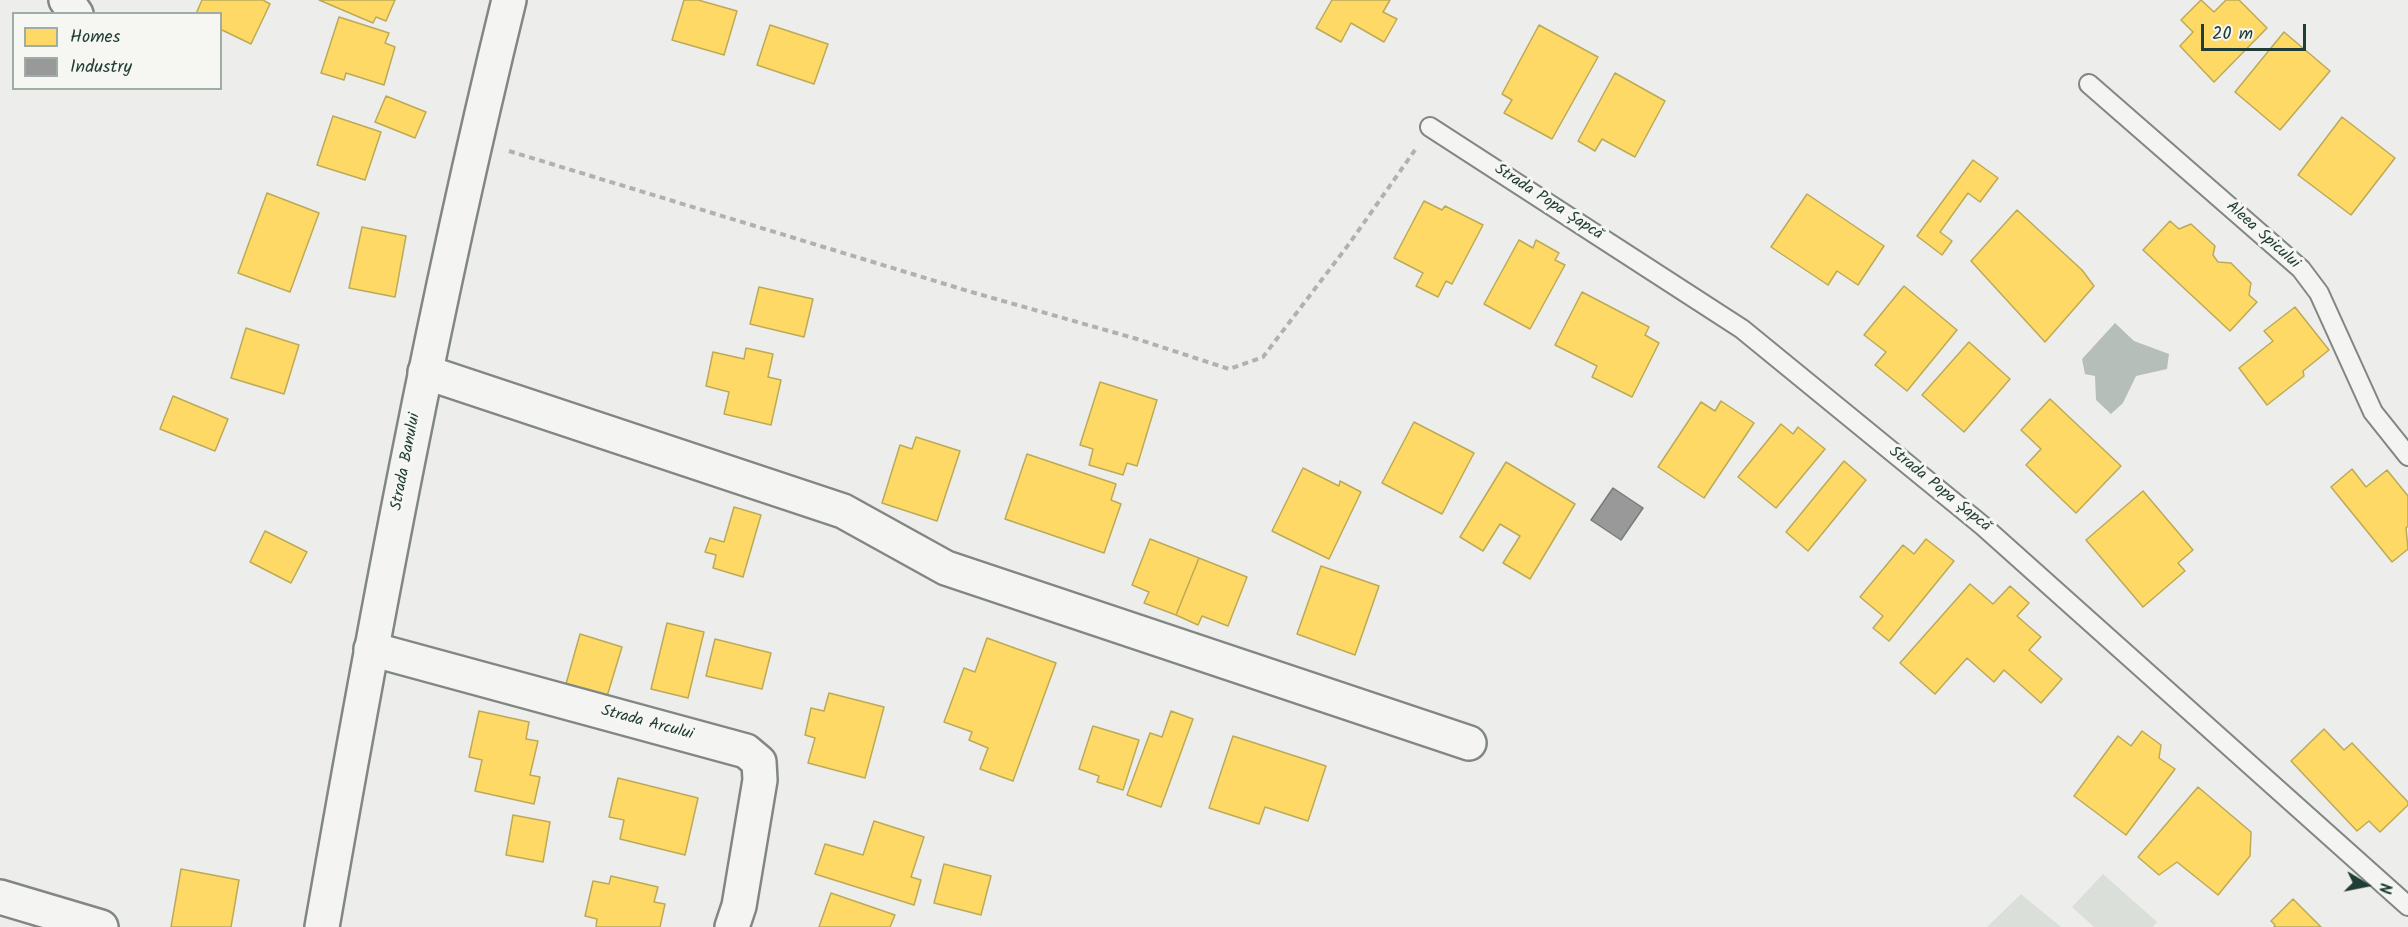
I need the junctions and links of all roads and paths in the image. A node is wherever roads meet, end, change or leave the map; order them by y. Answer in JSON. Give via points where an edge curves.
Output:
{"nodes":[{"id":1,"x":509,"y":0,"type":"edge"},
{"id":2,"x":2089,"y":84,"type":"dead end"},
{"id":3,"x":1430,"y":127,"type":"joint"},
{"id":4,"x":474,"y":141,"type":"junction"},
{"id":5,"x":425,"y":372,"type":"junction"},
{"id":6,"x":2408,"y":456,"type":"edge"},
{"id":7,"x":370,"y":649,"type":"junction"},
{"id":8,"x":1468,"y":743,"type":"dead end"},
{"id":9,"x":0,"y":897,"type":"edge"},
{"id":10,"x":2408,"y":906,"type":"edge"},
{"id":11,"x":101,"y":927,"type":"edge"},
{"id":12,"x":322,"y":927,"type":"edge"},
{"id":13,"x":732,"y":927,"type":"edge"}],
"edges":[{"from":1,"to":4,"type":"street","name":"Strada Banului"},
{"from":2,"to":6,"type":"lane","name":"Aleea Spicului","via":[[2301,269],[2319,293],[2373,412]]},
{"from":3,"to":4,"type":"path","via":[[1349,244],[1263,357],[1229,369]]},
{"from":3,"to":10,"type":"lane","name":"Strada Popa Șapcă","via":[[1742,329],[1983,526]]},
{"from":4,"to":5,"type":"street","name":"Strada Banului"},
{"from":5,"to":7,"type":"street","name":"Strada Banului"},
{"from":5,"to":8,"type":"street","via":[[843,511],[946,568]]},
{"from":7,"to":12,"type":"street","name":"Strada Banului"},
{"from":7,"to":13,"type":"street","name":"Strada Arcului","via":[[746,751],[759,762],[760,780]]},
{"from":9,"to":11,"type":"street"}]}
